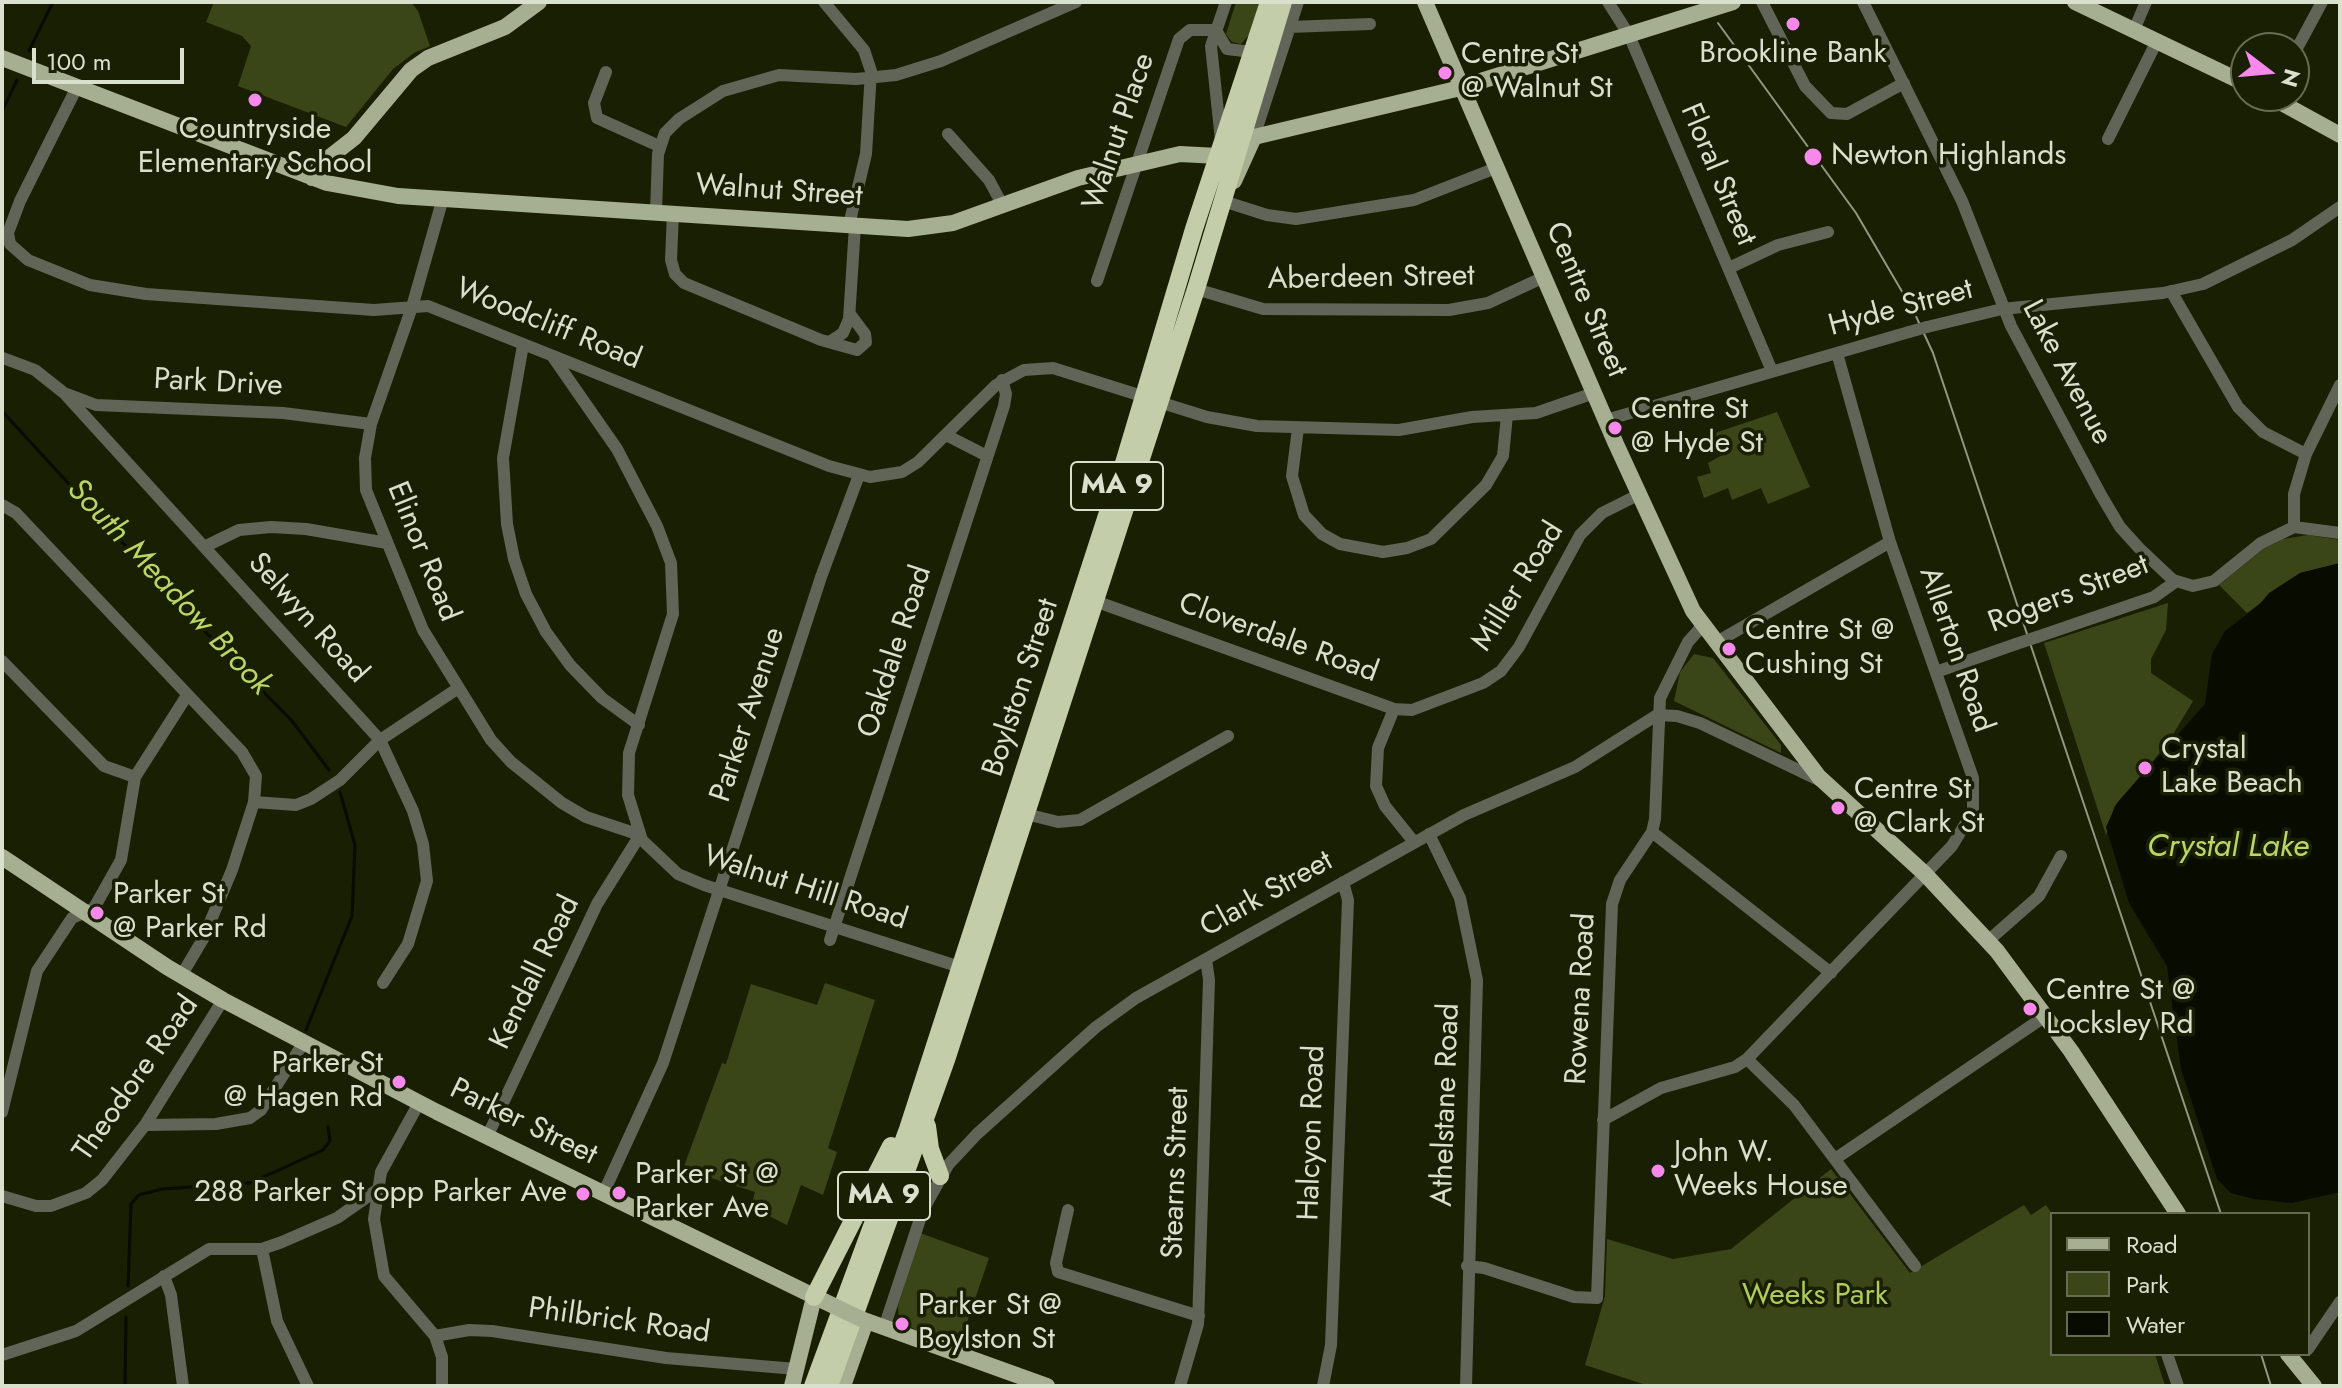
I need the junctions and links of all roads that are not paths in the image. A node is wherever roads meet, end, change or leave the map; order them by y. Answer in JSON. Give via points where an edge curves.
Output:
{"nodes":[{"id":1,"x":539,"y":2,"type":"edge"},
{"id":2,"x":824,"y":2,"type":"edge"},
{"id":3,"x":1076,"y":2,"type":"edge"},
{"id":4,"x":1226,"y":2,"type":"edge"},
{"id":5,"x":1269,"y":2,"type":"edge"},
{"id":6,"x":1283,"y":2,"type":"edge"},
{"id":7,"x":1298,"y":2,"type":"edge"},
{"id":8,"x":1425,"y":2,"type":"edge"},
{"id":9,"x":1608,"y":2,"type":"edge"},
{"id":10,"x":1762,"y":2,"type":"edge"},
{"id":11,"x":1863,"y":2,"type":"edge"},
{"id":12,"x":2075,"y":2,"type":"edge"},
{"id":13,"x":2146,"y":2,"type":"edge"},
{"id":14,"x":2322,"y":2,"type":"edge"},
{"id":15,"x":1727,"y":3,"type":"edge"},
{"id":16,"x":1370,"y":24,"type":"dead end"},
{"id":17,"x":1289,"y":27,"type":"junction"},
{"id":18,"x":1216,"y":30,"type":"junction"},
{"id":19,"x":2134,"y":30,"type":"junction"},
{"id":20,"x":2306,"y":32,"type":"edge"},
{"id":21,"x":1629,"y":35,"type":"junction"},
{"id":22,"x":2157,"y":41,"type":"junction"},
{"id":23,"x":1252,"y":52,"type":"junction"},
{"id":24,"x":2,"y":58,"type":"edge"},
{"id":25,"x":606,"y":72,"type":"dead end"},
{"id":26,"x":2230,"y":76,"type":"edge"},
{"id":27,"x":871,"y":79,"type":"junction"},
{"id":28,"x":1904,"y":83,"type":"junction"},
{"id":29,"x":77,"y":87,"type":"junction"},
{"id":30,"x":1461,"y":87,"type":"junction"},
{"id":31,"x":2299,"y":112,"type":"edge"},
{"id":32,"x":948,"y":134,"type":"dead end"},
{"id":33,"x":2340,"y":135,"type":"edge"},
{"id":34,"x":1254,"y":137,"type":"junction"},
{"id":35,"x":2108,"y":139,"type":"dead end"},
{"id":36,"x":659,"y":146,"type":"junction"},
{"id":37,"x":1219,"y":150,"type":"junction"},
{"id":38,"x":1136,"y":164,"type":"junction"},
{"id":39,"x":1496,"y":168,"type":"junction"},
{"id":40,"x":320,"y":181,"type":"junction"},
{"id":41,"x":443,"y":198,"type":"junction"},
{"id":42,"x":1223,"y":201,"type":"junction"},
{"id":43,"x":1003,"y":206,"type":"junction"},
{"id":44,"x":2340,"y":207,"type":"edge"},
{"id":45,"x":656,"y":212,"type":"junction"},
{"id":46,"x":673,"y":213,"type":"junction"},
{"id":47,"x":852,"y":226,"type":"junction"},
{"id":48,"x":1828,"y":232,"type":"dead end"},
{"id":49,"x":1729,"y":268,"type":"junction"},
{"id":50,"x":1544,"y":277,"type":"junction"},
{"id":51,"x":1097,"y":281,"type":"dead end"},
{"id":52,"x":1196,"y":289,"type":"junction"},
{"id":53,"x":2171,"y":291,"type":"junction"},
{"id":54,"x":412,"y":307,"type":"junction"},
{"id":55,"x":2002,"y":309,"type":"junction"},
{"id":56,"x":850,"y":314,"type":"junction"},
{"id":57,"x":831,"y":341,"type":"junction"},
{"id":58,"x":523,"y":345,"type":"junction"},
{"id":59,"x":1837,"y":353,"type":"junction"},
{"id":60,"x":553,"y":357,"type":"junction"},
{"id":61,"x":3,"y":358,"type":"edge"},
{"id":62,"x":1772,"y":371,"type":"junction"},
{"id":63,"x":1002,"y":380,"type":"junction"},
{"id":64,"x":2340,"y":385,"type":"edge"},
{"id":65,"x":64,"y":393,"type":"junction"},
{"id":66,"x":1594,"y":393,"type":"junction"},
{"id":67,"x":1152,"y":399,"type":"junction"},
{"id":68,"x":1507,"y":415,"type":"junction"},
{"id":69,"x":1606,"y":420,"type":"junction"},
{"id":70,"x":371,"y":424,"type":"junction"},
{"id":71,"x":1298,"y":428,"type":"junction"},
{"id":72,"x":946,"y":435,"type":"junction"},
{"id":73,"x":2306,"y":454,"type":"junction"},
{"id":74,"x":987,"y":456,"type":"junction"},
{"id":75,"x":859,"y":475,"type":"junction"},
{"id":76,"x":1638,"y":495,"type":"junction"},
{"id":77,"x":2,"y":505,"type":"edge"},
{"id":78,"x":2294,"y":527,"type":"junction"},
{"id":79,"x":2340,"y":533,"type":"edge"},
{"id":80,"x":1890,"y":542,"type":"junction"},
{"id":81,"x":387,"y":543,"type":"junction"},
{"id":82,"x":206,"y":546,"type":"junction"},
{"id":83,"x":2175,"y":582,"type":"junction"},
{"id":84,"x":1095,"y":601,"type":"junction"},
{"id":85,"x":1703,"y":625,"type":"junction"},
{"id":86,"x":1715,"y":643,"type":"junction"},
{"id":87,"x":2,"y":661,"type":"edge"},
{"id":88,"x":1936,"y":672,"type":"junction"},
{"id":89,"x":457,"y":689,"type":"junction"},
{"id":90,"x":186,"y":697,"type":"junction"},
{"id":91,"x":1394,"y":709,"type":"junction"},
{"id":92,"x":1657,"y":715,"type":"junction"},
{"id":93,"x":639,"y":725,"type":"junction"},
{"id":94,"x":1228,"y":736,"type":"dead end"},
{"id":95,"x":380,"y":740,"type":"junction"},
{"id":96,"x":135,"y":777,"type":"junction"},
{"id":97,"x":1825,"y":783,"type":"junction"},
{"id":98,"x":254,"y":802,"type":"junction"},
{"id":99,"x":1026,"y":814,"type":"junction"},
{"id":100,"x":1652,"y":832,"type":"junction"},
{"id":101,"x":1429,"y":834,"type":"junction"},
{"id":102,"x":640,"y":835,"type":"junction"},
{"id":103,"x":1414,"y":842,"type":"junction"},
{"id":104,"x":2061,"y":856,"type":"dead end"},
{"id":105,"x":2,"y":857,"type":"edge"},
{"id":106,"x":1925,"y":874,"type":"junction"},
{"id":107,"x":1343,"y":882,"type":"junction"},
{"id":108,"x":719,"y":890,"type":"junction"},
{"id":109,"x":82,"y":912,"type":"junction"},
{"id":110,"x":832,"y":934,"type":"junction"},
{"id":111,"x":1989,"y":940,"type":"junction"},
{"id":112,"x":1206,"y":959,"type":"junction"},
{"id":113,"x":960,"y":967,"type":"junction"},
{"id":114,"x":1831,"y":973,"type":"junction"},
{"id":115,"x":181,"y":976,"type":"junction"},
{"id":116,"x":383,"y":983,"type":"dead end"},
{"id":117,"x":223,"y":1000,"type":"junction"},
{"id":118,"x":2047,"y":1015,"type":"junction"},
{"id":119,"x":304,"y":1042,"type":"junction"},
{"id":120,"x":1747,"y":1059,"type":"junction"},
{"id":121,"x":919,"y":1093,"type":"junction"},
{"id":122,"x":419,"y":1103,"type":"junction"},
{"id":123,"x":2,"y":1112,"type":"edge"},
{"id":124,"x":926,"y":1119,"type":"junction"},
{"id":125,"x":1603,"y":1120,"type":"junction"},
{"id":126,"x":145,"y":1125,"type":"junction"},
{"id":127,"x":487,"y":1137,"type":"junction"},
{"id":128,"x":1835,"y":1159,"type":"junction"},
{"id":129,"x":940,"y":1176,"type":"junction"},
{"id":130,"x":377,"y":1190,"type":"junction"},
{"id":131,"x":603,"y":1194,"type":"junction"},
{"id":132,"x":2,"y":1196,"type":"edge"},
{"id":133,"x":1068,"y":1210,"type":"dead end"},
{"id":134,"x":2177,"y":1212,"type":"edge"},
{"id":135,"x":262,"y":1249,"type":"junction"},
{"id":136,"x":1467,"y":1266,"type":"junction"},
{"id":137,"x":1915,"y":1266,"type":"dead end"},
{"id":138,"x":164,"y":1276,"type":"junction"},
{"id":139,"x":814,"y":1297,"type":"junction"},
{"id":140,"x":2340,"y":1302,"type":"edge"},
{"id":141,"x":1199,"y":1316,"type":"junction"},
{"id":142,"x":864,"y":1320,"type":"junction"},
{"id":143,"x":884,"y":1328,"type":"junction"},
{"id":144,"x":435,"y":1336,"type":"junction"},
{"id":145,"x":2310,"y":1346,"type":"edge"},
{"id":146,"x":2,"y":1355,"type":"edge"},
{"id":147,"x":2168,"y":1356,"type":"edge"},
{"id":148,"x":2296,"y":1358,"type":"edge"},
{"id":149,"x":796,"y":1369,"type":"junction"},
{"id":150,"x":183,"y":1386,"type":"edge"},
{"id":151,"x":308,"y":1386,"type":"edge"},
{"id":152,"x":442,"y":1386,"type":"edge"},
{"id":153,"x":792,"y":1386,"type":"edge"},
{"id":154,"x":813,"y":1386,"type":"edge"},
{"id":155,"x":829,"y":1386,"type":"edge"},
{"id":156,"x":843,"y":1386,"type":"edge"},
{"id":157,"x":1047,"y":1386,"type":"edge"},
{"id":158,"x":1180,"y":1386,"type":"edge"},
{"id":159,"x":1323,"y":1386,"type":"edge"},
{"id":160,"x":1466,"y":1386,"type":"edge"},
{"id":161,"x":2178,"y":1386,"type":"edge"},
{"id":162,"x":2314,"y":1386,"type":"edge"}],
"edges":[{"from":1,"to":40,"type":"main road","via":[[505,27],[411,70]]},
{"from":2,"to":27,"type":"street","via":[[864,50]]},
{"from":3,"to":27,"type":"street","via":[[941,61]]},
{"from":4,"to":18,"type":"street"},
{"from":5,"to":23,"type":"highway","name":"Boylston Street","number":"MA 9"},
{"from":6,"to":42,"type":"highway","name":"Boylston Street","number":"MA 9"},
{"from":7,"to":17,"type":"street"},
{"from":8,"to":30,"type":"main road","name":"Centre Street"},
{"from":9,"to":21,"type":"street","name":"Floral Street"},
{"from":10,"to":28,"type":"street","via":[[1805,86],[1831,113],[1847,114]]},
{"from":11,"to":28,"type":"street","name":"Lake Avenue"},
{"from":12,"to":19,"type":"main road"},
{"from":13,"to":19,"type":"street"},
{"from":14,"to":20,"type":"street"},
{"from":15,"to":21,"type":"main road"},
{"from":16,"to":17,"type":"street"},
{"from":17,"to":34,"type":"street"},
{"from":18,"to":23,"type":"street","via":[[1227,49]]},
{"from":18,"to":37,"type":"street","via":[[1211,55]]},
{"from":18,"to":38,"type":"street","name":"Walnut Place","via":[[1190,30],[1179,39]]},
{"from":19,"to":22,"type":"main road"},
{"from":21,"to":30,"type":"main road"},
{"from":21,"to":49,"type":"street","name":"Floral Street"},
{"from":22,"to":26,"type":"main road"},
{"from":22,"to":35,"type":"street"},
{"from":23,"to":37,"type":"highway","name":"Boylston Street","number":"MA 9"},
{"from":24,"to":29,"type":"main road","name":"Walnut Street"},
{"from":25,"to":36,"type":"street","via":[[594,103],[597,118]]},
{"from":27,"to":36,"type":"street","via":[[779,75],[747,82],[679,119]]},
{"from":27,"to":47,"type":"street","via":[[866,154]]},
{"from":28,"to":55,"type":"street","name":"Lake Avenue","via":[[1962,201]]},
{"from":29,"to":40,"type":"main road","name":"Walnut Street"},
{"from":29,"to":54,"type":"street","name":"Woodcliff Road","via":[[8,233],[16,252],[28,260],[113,290],[374,310]]},
{"from":30,"to":34,"type":"main road"},
{"from":30,"to":39,"type":"main road","name":"Centre Street"},
{"from":31,"to":33,"type":"main road"},
{"from":32,"to":43,"type":"street","via":[[989,180]]},
{"from":34,"to":42,"type":"main road"},
{"from":36,"to":45,"type":"street"},
{"from":37,"to":38,"type":"main road","name":"Walnut Street"},
{"from":37,"to":67,"type":"highway","name":"Boylston Street","number":"MA 9"},
{"from":38,"to":43,"type":"main road","name":"Walnut Street","via":[[1066,181]]},
{"from":38,"to":51,"type":"street","name":"Walnut Place"},
{"from":39,"to":42,"type":"street","via":[[1414,200],[1303,218],[1275,217]]},
{"from":39,"to":50,"type":"main road","name":"Centre Street"},
{"from":40,"to":41,"type":"main road","name":"Walnut Street","via":[[373,193]]},
{"from":41,"to":45,"type":"main road","name":"Walnut Street"},
{"from":41,"to":54,"type":"street","name":"Elinor Road"},
{"from":42,"to":52,"type":"highway","name":"Boylston Street","number":"MA 9"},
{"from":43,"to":47,"type":"main road","name":"Walnut Street","via":[[931,227]]},
{"from":44,"to":53,"type":"street","name":"Hyde Street","via":[[2253,261],[2203,284]]},
{"from":45,"to":46,"type":"main road","name":"Walnut Street"},
{"from":46,"to":47,"type":"main road","name":"Walnut Street"},
{"from":46,"to":57,"type":"street","via":[[671,260],[679,279]]},
{"from":47,"to":56,"type":"street"},
{"from":48,"to":49,"type":"street","via":[[1778,245]]},
{"from":49,"to":62,"type":"street","name":"Floral Street"},
{"from":50,"to":52,"type":"street","name":"Aberdeen Street","via":[[1488,303],[1449,310],[1263,309]]},
{"from":50,"to":66,"type":"main road","name":"Centre Street"},
{"from":52,"to":67,"type":"highway","name":"Boylston Street","number":"MA 9"},
{"from":53,"to":55,"type":"street","name":"Hyde Street"},
{"from":53,"to":73,"type":"street","via":[[2238,407],[2263,432]]},
{"from":54,"to":58,"type":"street","name":"Woodcliff Road","via":[[428,306]]},
{"from":54,"to":70,"type":"street","name":"Elinor Road"},
{"from":55,"to":59,"type":"street","name":"Hyde Street","bridge":true},
{"from":55,"to":83,"type":"street","name":"Lake Avenue","via":[[2120,527]]},
{"from":56,"to":57,"type":"street","via":[[846,330]]},
{"from":56,"to":57,"type":"street","via":[[865,334],[864,346],[853,350]]},
{"from":58,"to":60,"type":"street","name":"Woodcliff Road"},
{"from":58,"to":93,"type":"street","via":[[503,458],[514,559],[546,632],[570,665]]},
{"from":59,"to":62,"type":"street","name":"Hyde Street"},
{"from":59,"to":80,"type":"street","name":"Allerton Road"},
{"from":60,"to":75,"type":"street","name":"Woodcliff Road"},
{"from":60,"to":93,"type":"street","name":"Walnut Hill Road","via":[[617,449],[671,563],[673,614]]},
{"from":61,"to":65,"type":"street","name":"Selwyn Road","via":[[35,370]]},
{"from":62,"to":69,"type":"street","name":"Hyde Street"},
{"from":63,"to":67,"type":"street","name":"Woodcliff Road","via":[[1047,367]]},
{"from":63,"to":72,"type":"street","name":"Woodcliff Road"},
{"from":63,"to":74,"type":"street","name":"Oakdale Road","via":[[1005,400]]},
{"from":64,"to":73,"type":"street"},
{"from":65,"to":70,"type":"street","name":"Park Drive","via":[[96,405],[283,413]]},
{"from":65,"to":82,"type":"street","name":"Selwyn Road"},
{"from":66,"to":68,"type":"street","name":"Woodcliff Road","via":[[1556,408]]},
{"from":66,"to":69,"type":"main road","name":"Centre Street"},
{"from":67,"to":71,"type":"street","name":"Woodcliff Road","via":[[1218,419]]},
{"from":67,"to":84,"type":"highway","name":"Boylston Street","number":"MA 9"},
{"from":67,"to":113,"type":"highway","name":"Boylston Street","number":"MA 9"},
{"from":68,"to":71,"type":"street","name":"Woodcliff Road","via":[[1399,430]]},
{"from":68,"to":71,"type":"street","via":[[1503,456],[1486,485],[1431,539],[1383,552],[1340,544],[1304,515],[1292,476]]},
{"from":69,"to":76,"type":"main road","name":"Centre Street"},
{"from":70,"to":81,"type":"street","name":"Elinor Road","via":[[364,475]]},
{"from":72,"to":74,"type":"street"},
{"from":72,"to":75,"type":"street","name":"Woodcliff Road","via":[[902,472]]},
{"from":73,"to":78,"type":"street","via":[[2294,494]]},
{"from":74,"to":110,"type":"street","name":"Oakdale Road"},
{"from":75,"to":108,"type":"street","name":"Parker Avenue"},
{"from":76,"to":85,"type":"main road","name":"Centre Street"},
{"from":76,"to":91,"type":"street","name":"Miller Road","via":[[1602,513],[1580,535],[1501,671],[1433,704]]},
{"from":77,"to":90,"type":"street","via":[[31,528]]},
{"from":78,"to":79,"type":"street"},
{"from":78,"to":83,"type":"street","via":[[2261,543],[2214,581],[2193,586]]},
{"from":80,"to":86,"type":"street"},
{"from":80,"to":88,"type":"street","name":"Allerton Road"},
{"from":81,"to":82,"type":"street","via":[[271,527],[239,530]]},
{"from":81,"to":89,"type":"street","name":"Elinor Road","via":[[423,630]]},
{"from":82,"to":95,"type":"street","name":"Selwyn Road"},
{"from":83,"to":88,"type":"street","name":"Rogers Street","bridge":true,"via":[[2154,597]]},
{"from":84,"to":91,"type":"street","name":"Cloverdale Road"},
{"from":84,"to":99,"type":"highway","name":"Boylston Street","number":"MA 9"},
{"from":85,"to":86,"type":"main road","name":"Centre Street"},
{"from":85,"to":92,"type":"street","via":[[1680,657]]},
{"from":86,"to":97,"type":"main road","name":"Centre Street"},
{"from":87,"to":96,"type":"street","via":[[104,766]]},
{"from":88,"to":106,"type":"street","name":"Allerton Road","via":[[1975,797],[1965,829]]},
{"from":89,"to":95,"type":"street"},
{"from":89,"to":102,"type":"street","name":"Elinor Road","via":[[491,740],[534,781],[586,817]]},
{"from":90,"to":96,"type":"street"},
{"from":90,"to":98,"type":"street","via":[[252,766]]},
{"from":91,"to":103,"type":"street","name":"Cloverdale Road","via":[[1378,748],[1376,786]]},
{"from":92,"to":97,"type":"street","via":[[1700,723]]},
{"from":92,"to":100,"type":"street","name":"Rowena Road","via":[[1660,746]]},
{"from":92,"to":101,"type":"street","name":"Clark Street","via":[[1575,767]]},
{"from":93,"to":102,"type":"street","name":"Walnut Hill Road","via":[[627,772]]},
{"from":94,"to":99,"type":"street","via":[[1080,820],[1058,822]]},
{"from":95,"to":98,"type":"street","via":[[340,780],[311,799],[296,805]]},
{"from":95,"to":116,"type":"street","name":"Selwyn Road","via":[[413,811],[427,881],[416,927]]},
{"from":96,"to":109,"type":"street","via":[[121,860],[94,908]]},
{"from":97,"to":106,"type":"main road","name":"Centre Street"},
{"from":98,"to":115,"type":"street","via":[[219,902]]},
{"from":99,"to":124,"type":"highway","name":"Boylston Street","number":"MA 9"},
{"from":100,"to":114,"type":"street"},
{"from":100,"to":125,"type":"street","name":"Rowena Road","via":[[1624,872],[1612,904]]},
{"from":101,"to":103,"type":"street","name":"Clark Street"},
{"from":101,"to":136,"type":"street","name":"Athelstane Road","via":[[1456,888],[1476,968]]},
{"from":102,"to":108,"type":"street","name":"Walnut Hill Road","via":[[678,874]]},
{"from":102,"to":127,"type":"street","name":"Kendall Road","via":[[597,904]]},
{"from":103,"to":107,"type":"street","name":"Clark Street"},
{"from":104,"to":111,"type":"street","via":[[2039,896]]},
{"from":105,"to":109,"type":"main road","name":"Parker Street"},
{"from":106,"to":111,"type":"main road","name":"Centre Street"},
{"from":106,"to":114,"type":"street","name":"Allerton Road"},
{"from":107,"to":112,"type":"street","name":"Clark Street"},
{"from":107,"to":159,"type":"street","name":"Halcyon Road","via":[[1348,900],[1331,1345]]},
{"from":108,"to":110,"type":"street","name":"Walnut Hill Road"},
{"from":108,"to":131,"type":"street","name":"Parker Avenue","via":[[663,1063]]},
{"from":109,"to":115,"type":"main road","name":"Parker Street"},
{"from":109,"to":123,"type":"street","via":[[72,918],[37,971]]},
{"from":110,"to":113,"type":"street","name":"Walnut Hill Road"},
{"from":111,"to":118,"type":"main road","name":"Centre Street"},
{"from":112,"to":129,"type":"street","name":"Clark Street","via":[[1101,1023],[977,1134]]},
{"from":112,"to":141,"type":"street","name":"Stearns Street"},
{"from":113,"to":121,"type":"highway","name":"Boylston Street","number":"MA 9"},
{"from":114,"to":120,"type":"street","name":"Allerton Road"},
{"from":115,"to":117,"type":"main road","name":"Parker Street"},
{"from":117,"to":119,"type":"main road","name":"Parker Street"},
{"from":117,"to":126,"type":"street","name":"Theodore Road"},
{"from":118,"to":128,"type":"street"},
{"from":118,"to":134,"type":"main road","name":"Centre Street"},
{"from":119,"to":122,"type":"main road","name":"Parker Street"},
{"from":119,"to":126,"type":"street","via":[[261,1110],[250,1118]]},
{"from":120,"to":125,"type":"street","name":"Allerton Road","via":[[1671,1083]]},
{"from":120,"to":128,"type":"street","via":[[1781,1090]]},
{"from":121,"to":139,"type":"highway"},
{"from":121,"to":154,"type":"highway","name":"Boylston Street","number":"MA 9"},
{"from":122,"to":127,"type":"main road","name":"Parker Street"},
{"from":122,"to":130,"type":"street","via":[[381,1172]]},
{"from":124,"to":129,"type":"highway"},
{"from":124,"to":155,"type":"highway","name":"Boylston Street","number":"MA 9"},
{"from":125,"to":136,"type":"street","name":"Rowena Road","via":[[1597,1298],[1574,1297]]},
{"from":126,"to":132,"type":"street","name":"Theodore Road","via":[[86,1193],[51,1206]]},
{"from":127,"to":131,"type":"main road","name":"Parker Street"},
{"from":128,"to":137,"type":"street"},
{"from":129,"to":143,"type":"street","via":[[923,1210]]},
{"from":130,"to":135,"type":"street","via":[[337,1218]]},
{"from":130,"to":144,"type":"street","via":[[375,1230],[384,1276]]},
{"from":131,"to":139,"type":"main road","name":"Parker Street"},
{"from":133,"to":141,"type":"street","via":[[1058,1272]]},
{"from":135,"to":138,"type":"street","via":[[209,1249]]},
{"from":135,"to":151,"type":"street","via":[[277,1321]]},
{"from":136,"to":160,"type":"street","name":"Athelstane Road"},
{"from":138,"to":146,"type":"street","via":[[76,1331]]},
{"from":138,"to":150,"type":"street"},
{"from":139,"to":142,"type":"main road","name":"Parker Street","bridge":true},
{"from":139,"to":149,"type":"main road"},
{"from":140,"to":145,"type":"street"},
{"from":141,"to":158,"type":"street","name":"Stearns Street"},
{"from":142,"to":143,"type":"main road","name":"Parker Street"},
{"from":142,"to":156,"type":"main road"},
{"from":143,"to":157,"type":"main road","name":"Parker Street"},
{"from":144,"to":149,"type":"street","name":"Philbrick Road","via":[[492,1331],[666,1358]]},
{"from":144,"to":152,"type":"street","via":[[442,1357]]},
{"from":147,"to":161,"type":"street"},
{"from":148,"to":162,"type":"main road"},
{"from":149,"to":153,"type":"main road"}]}
